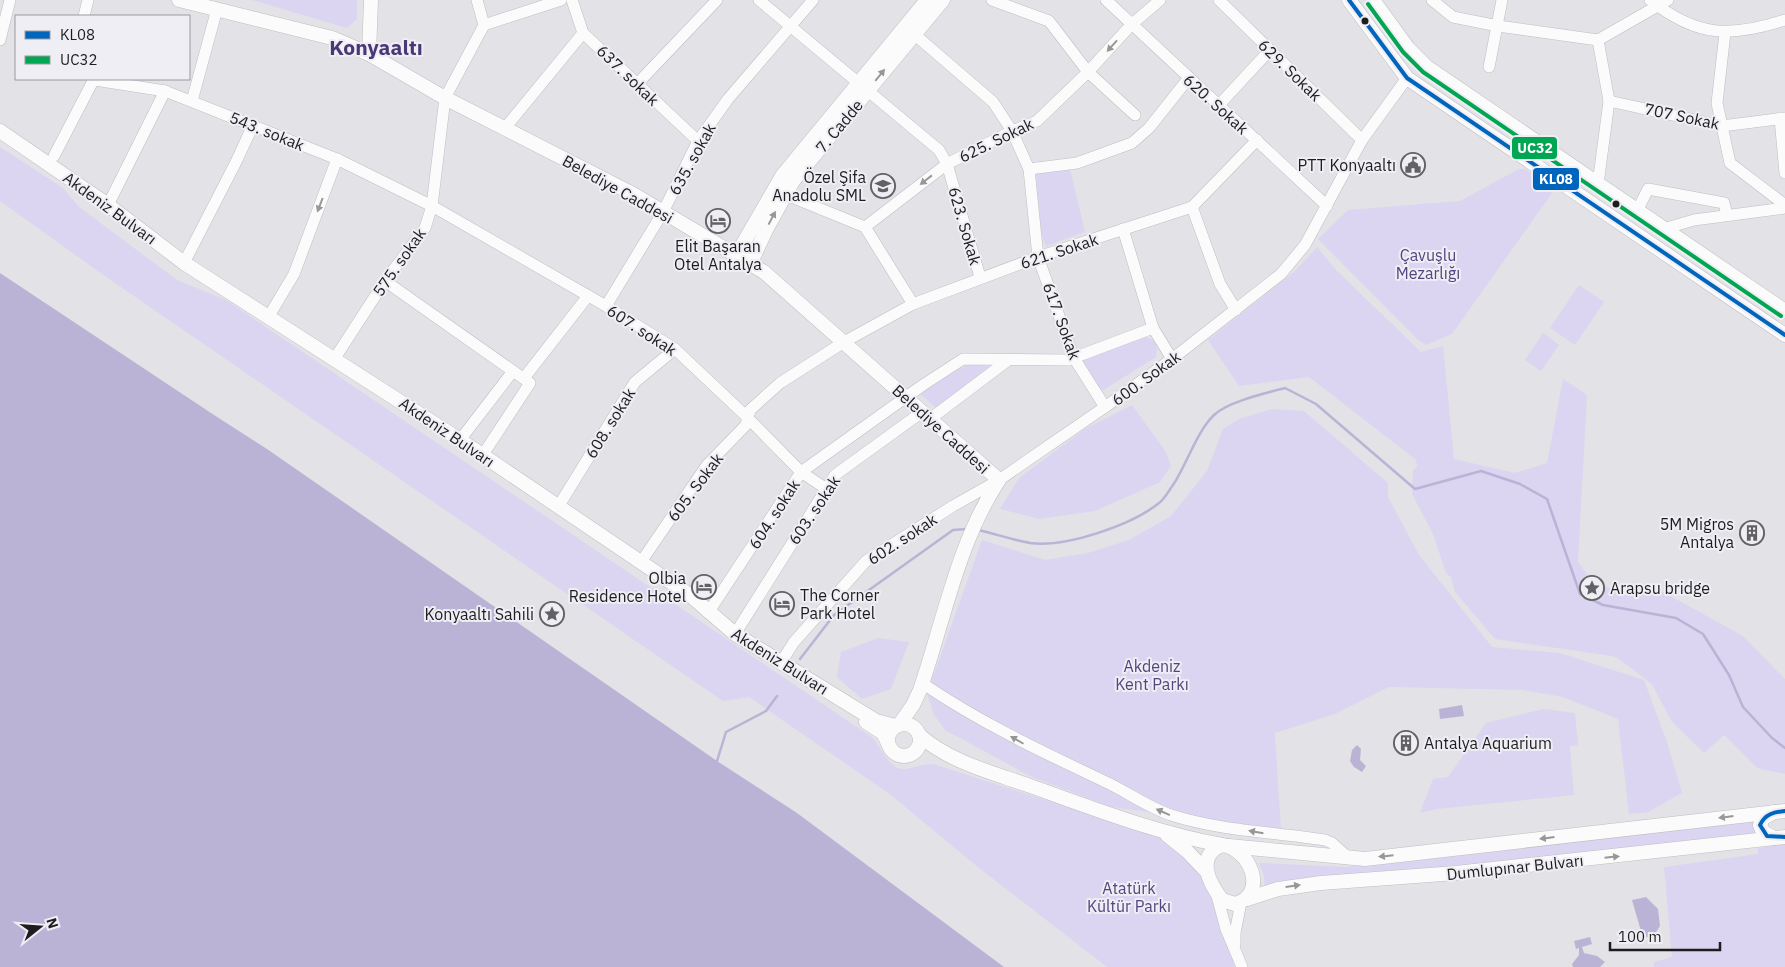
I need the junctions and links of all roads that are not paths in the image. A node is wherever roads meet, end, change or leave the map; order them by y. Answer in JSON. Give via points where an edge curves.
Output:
{"nodes":[{"id":1,"x":10,"y":0,"type":"edge"},
{"id":2,"x":88,"y":0,"type":"edge"},
{"id":3,"x":179,"y":0,"type":"edge"},
{"id":4,"x":371,"y":0,"type":"edge"},
{"id":5,"x":478,"y":0,"type":"edge"},
{"id":6,"x":562,"y":0,"type":"edge"},
{"id":7,"x":572,"y":0,"type":"edge"},
{"id":8,"x":717,"y":0,"type":"edge"},
{"id":9,"x":759,"y":0,"type":"edge"},
{"id":10,"x":813,"y":0,"type":"edge"},
{"id":11,"x":927,"y":0,"type":"edge"},
{"id":12,"x":943,"y":0,"type":"edge"},
{"id":13,"x":992,"y":0,"type":"edge"},
{"id":14,"x":1106,"y":0,"type":"edge"},
{"id":15,"x":1160,"y":0,"type":"edge"},
{"id":16,"x":1219,"y":0,"type":"edge"},
{"id":17,"x":1349,"y":0,"type":"edge"},
{"id":18,"x":1373,"y":0,"type":"edge"},
{"id":19,"x":1432,"y":0,"type":"edge"},
{"id":20,"x":1502,"y":0,"type":"edge"},
{"id":21,"x":1662,"y":2,"type":"edge"},
{"id":22,"x":210,"y":5,"type":"edge"},
{"id":23,"x":526,"y":5,"type":"edge"},
{"id":24,"x":84,"y":15,"type":"edge"},
{"id":25,"x":1785,"y":20,"type":"edge"},
{"id":26,"x":484,"y":25,"type":"junction"},
{"id":27,"x":1130,"y":25,"type":"junction"},
{"id":28,"x":790,"y":26,"type":"junction"},
{"id":29,"x":1498,"y":26,"type":"junction"},
{"id":30,"x":583,"y":33,"type":"junction"},
{"id":31,"x":1724,"y":33,"type":"junction"},
{"id":32,"x":914,"y":34,"type":"junction"},
{"id":33,"x":0,"y":40,"type":"edge"},
{"id":34,"x":1598,"y":40,"type":"junction"},
{"id":35,"x":1269,"y":51,"type":"junction"},
{"id":36,"x":369,"y":54,"type":"junction"},
{"id":37,"x":1489,"y":67,"type":"dead end"},
{"id":38,"x":1088,"y":72,"type":"junction"},
{"id":39,"x":1407,"y":78,"type":"junction"},
{"id":40,"x":1188,"y":79,"type":"junction"},
{"id":41,"x":94,"y":80,"type":"edge"},
{"id":42,"x":101,"y":80,"type":"edge"},
{"id":43,"x":637,"y":84,"type":"junction"},
{"id":44,"x":862,"y":88,"type":"junction"},
{"id":45,"x":165,"y":91,"type":"junction"},
{"id":46,"x":445,"y":98,"type":"junction"},
{"id":47,"x":1609,"y":100,"type":"junction"},
{"id":48,"x":192,"y":101,"type":"junction"},
{"id":49,"x":1219,"y":106,"type":"junction"},
{"id":50,"x":1135,"y":115,"type":"dead end"},
{"id":51,"x":1782,"y":118,"type":"edge"},
{"id":52,"x":253,"y":125,"type":"junction"},
{"id":53,"x":1722,"y":126,"type":"junction"},
{"id":54,"x":505,"y":128,"type":"junction"},
{"id":55,"x":0,"y":131,"type":"edge"},
{"id":56,"x":1012,"y":131,"type":"junction"},
{"id":57,"x":1257,"y":140,"type":"junction"},
{"id":58,"x":1362,"y":140,"type":"junction"},
{"id":59,"x":698,"y":141,"type":"junction"},
{"id":60,"x":54,"y":156,"type":"dead end"},
{"id":61,"x":337,"y":159,"type":"junction"},
{"id":62,"x":947,"y":164,"type":"junction"},
{"id":63,"x":1029,"y":169,"type":"junction"},
{"id":64,"x":1785,"y":173,"type":"edge"},
{"id":65,"x":1598,"y":184,"type":"junction"},
{"id":66,"x":784,"y":194,"type":"junction"},
{"id":67,"x":108,"y":205,"type":"junction"},
{"id":68,"x":432,"y":206,"type":"junction"},
{"id":69,"x":1327,"y":206,"type":"junction"},
{"id":70,"x":1192,"y":207,"type":"junction"},
{"id":71,"x":1785,"y":207,"type":"edge"},
{"id":72,"x":1637,"y":210,"type":"junction"},
{"id":73,"x":663,"y":212,"type":"junction"},
{"id":74,"x":1727,"y":215,"type":"junction"},
{"id":75,"x":866,"y":227,"type":"junction"},
{"id":76,"x":1123,"y":229,"type":"junction"},
{"id":77,"x":1663,"y":229,"type":"junction"},
{"id":78,"x":737,"y":254,"type":"junction"},
{"id":79,"x":1038,"y":257,"type":"junction"},
{"id":80,"x":751,"y":262,"type":"junction"},
{"id":81,"x":184,"y":263,"type":"junction"},
{"id":82,"x":980,"y":277,"type":"junction"},
{"id":83,"x":385,"y":281,"type":"junction"},
{"id":84,"x":588,"y":296,"type":"junction"},
{"id":85,"x":912,"y":304,"type":"junction"},
{"id":86,"x":606,"y":306,"type":"junction"},
{"id":87,"x":1236,"y":310,"type":"junction"},
{"id":88,"x":1785,"y":311,"type":"edge"},
{"id":89,"x":269,"y":316,"type":"junction"},
{"id":90,"x":1153,"y":328,"type":"junction"},
{"id":91,"x":1785,"y":335,"type":"edge"},
{"id":92,"x":844,"y":342,"type":"junction"},
{"id":93,"x":675,"y":350,"type":"junction"},
{"id":94,"x":335,"y":358,"type":"junction"},
{"id":95,"x":1074,"y":358,"type":"junction"},
{"id":96,"x":1172,"y":359,"type":"junction"},
{"id":97,"x":1008,"y":360,"type":"junction"},
{"id":98,"x":513,"y":371,"type":"junction"},
{"id":99,"x":527,"y":380,"type":"junction"},
{"id":100,"x":907,"y":398,"type":"junction"},
{"id":101,"x":1104,"y":407,"type":"junction"},
{"id":102,"x":926,"y":416,"type":"junction"},
{"id":103,"x":747,"y":417,"type":"junction"},
{"id":104,"x":460,"y":440,"type":"junction"},
{"id":105,"x":482,"y":456,"type":"junction"},
{"id":106,"x":801,"y":472,"type":"junction"},
{"id":107,"x":999,"y":480,"type":"junction"},
{"id":108,"x":825,"y":488,"type":"junction"},
{"id":109,"x":558,"y":507,"type":"junction"},
{"id":110,"x":641,"y":562,"type":"junction"},
{"id":111,"x":708,"y":613,"type":"junction"},
{"id":112,"x":735,"y":634,"type":"junction"},
{"id":113,"x":778,"y":660,"type":"junction"},
{"id":114,"x":921,"y":687,"type":"junction"},
{"id":115,"x":898,"y":725,"type":"junction"},
{"id":116,"x":919,"y":734,"type":"junction"},
{"id":117,"x":888,"y":743,"type":"junction"},
{"id":118,"x":911,"y":754,"type":"junction"},
{"id":119,"x":950,"y":757,"type":"junction"},
{"id":120,"x":1780,"y":811,"type":"edge"},
{"id":121,"x":1162,"y":832,"type":"junction"},
{"id":122,"x":1779,"y":838,"type":"edge"},
{"id":123,"x":1225,"y":846,"type":"junction"},
{"id":124,"x":1350,"y":858,"type":"junction"},
{"id":125,"x":1207,"y":872,"type":"junction"},
{"id":126,"x":1216,"y":892,"type":"junction"},
{"id":127,"x":1244,"y":901,"type":"junction"},
{"id":128,"x":1236,"y":951,"type":"junction"},
{"id":129,"x":1242,"y":967,"type":"edge"}],
"edges":[{"from":1,"to":33,"type":"street"},
{"from":2,"to":24,"type":"street"},
{"from":3,"to":22,"type":"main road","name":"Belediye Caddesi"},
{"from":4,"to":36,"type":"main road"},
{"from":5,"to":26,"type":"street"},
{"from":6,"to":23,"type":"street"},
{"from":7,"to":30,"type":"street","name":"637. sokak"},
{"from":8,"to":43,"type":"street"},
{"from":9,"to":28,"type":"street","name":"623. Sokak"},
{"from":10,"to":28,"type":"street","name":"635. sokak"},
{"from":11,"to":44,"type":"main road","name":"7. Cadde"},
{"from":12,"to":32,"type":"main road","name":"7. Cadde"},
{"from":13,"to":38,"type":"street","via":[[1049,21]]},
{"from":14,"to":27,"type":"street","name":"620. Sokak"},
{"from":15,"to":27,"type":"street","name":"625. Sokak"},
{"from":16,"to":35,"type":"street","name":"629. Sokak"},
{"from":17,"to":39,"type":"main road"},
{"from":18,"to":65,"type":"main road","via":[[1408,48],[1427,67]]},
{"from":19,"to":29,"type":"street","via":[[1453,17]]},
{"from":20,"to":29,"type":"street"},
{"from":21,"to":31,"type":"street","via":[[1682,20]]},
{"from":21,"to":34,"type":"street"},
{"from":22,"to":36,"type":"main road","name":"Belediye Caddesi","via":[[332,38]]},
{"from":22,"to":48,"type":"street"},
{"from":23,"to":26,"type":"street"},
{"from":25,"to":31,"type":"street","via":[[1744,32]]},
{"from":26,"to":46,"type":"street"},
{"from":27,"to":38,"type":"street","name":"625. Sokak","one_way":true},
{"from":27,"to":40,"type":"street","name":"620. Sokak"},
{"from":28,"to":44,"type":"street","name":"623. Sokak"},
{"from":28,"to":59,"type":"street","name":"635. sokak","via":[[728,99]]},
{"from":29,"to":34,"type":"street"},
{"from":29,"to":37,"type":"street"},
{"from":30,"to":43,"type":"street","name":"637. sokak"},
{"from":30,"to":54,"type":"street"},
{"from":31,"to":53,"type":"street","via":[[1717,103]]},
{"from":44,"to":32,"type":"main road","name":"7. Cadde","one_way":true},
{"from":32,"to":56,"type":"street","name":"617. Sokak","via":[[993,102]]},
{"from":34,"to":47,"type":"street"},
{"from":35,"to":49,"type":"street"},
{"from":35,"to":58,"type":"street","name":"629. Sokak"},
{"from":36,"to":46,"type":"main road","name":"Belediye Caddesi"},
{"from":38,"to":50,"type":"street"},
{"from":38,"to":56,"type":"street","name":"625. Sokak","via":[[1037,121]]},
{"from":39,"to":58,"type":"street","name":"600. Sokak"},
{"from":39,"to":91,"type":"main road"},
{"from":40,"to":49,"type":"street","name":"620. Sokak"},
{"from":40,"to":63,"type":"street","via":[[1149,128],[1132,143],[1078,163]]},
{"from":41,"to":60,"type":"street"},
{"from":42,"to":45,"type":"street","name":"543. sokak"},
{"from":43,"to":59,"type":"street","name":"637. sokak"},
{"from":44,"to":62,"type":"street","name":"623. Sokak","via":[[939,150]]},
{"from":44,"to":66,"type":"main road","name":"7. Cadde"},
{"from":44,"to":78,"type":"main road","name":"7. Cadde","via":[[782,176]]},
{"from":45,"to":48,"type":"street","name":"543. sokak"},
{"from":45,"to":67,"type":"street"},
{"from":46,"to":54,"type":"main road","name":"Belediye Caddesi"},
{"from":46,"to":68,"type":"street","name":"575. sokak"},
{"from":47,"to":53,"type":"street","name":"707 Sokak"},
{"from":47,"to":65,"type":"street"},
{"from":48,"to":52,"type":"street","name":"543. sokak"},
{"from":49,"to":57,"type":"street","name":"620. Sokak"},
{"from":51,"to":53,"type":"street","name":"707 Sokak"},
{"from":51,"to":64,"type":"street"},
{"from":52,"to":61,"type":"street","name":"543. sokak"},
{"from":52,"to":81,"type":"street"},
{"from":53,"to":71,"type":"street","via":[[1730,162]]},
{"from":54,"to":73,"type":"main road","name":"Belediye Caddesi"},
{"from":55,"to":67,"type":"main road","name":"Akdeniz Bulvarı"},
{"from":56,"to":62,"type":"street","name":"625. Sokak"},
{"from":56,"to":63,"type":"street","name":"617. Sokak"},
{"from":57,"to":69,"type":"street","name":"620. Sokak"},
{"from":57,"to":70,"type":"street","name":"621. Sokak"},
{"from":58,"to":69,"type":"street","name":"600. Sokak"},
{"from":59,"to":73,"type":"street","name":"635. sokak"},
{"from":61,"to":68,"type":"street","name":"543. sokak"},
{"from":61,"to":89,"type":"street","one_way":true,"via":[[294,274]]},
{"from":62,"to":75,"type":"street","name":"625. Sokak","one_way":true},
{"from":62,"to":82,"type":"street","name":"623. Sokak"},
{"from":63,"to":79,"type":"street","name":"617. Sokak"},
{"from":65,"to":72,"type":"main road"},
{"from":66,"to":75,"type":"street"},
{"from":80,"to":66,"type":"main road","name":"7. Cadde","one_way":true},
{"from":67,"to":81,"type":"main road","name":"Akdeniz Bulvarı"},
{"from":68,"to":83,"type":"street","name":"575. sokak","via":[[424,228]]},
{"from":68,"to":84,"type":"street","name":"607. sokak"},
{"from":69,"to":87,"type":"street","name":"600. Sokak","via":[[1305,246],[1281,274]]},
{"from":70,"to":76,"type":"street","name":"621. Sokak"},
{"from":70,"to":87,"type":"street","via":[[1220,284]]},
{"from":71,"to":74,"type":"street"},
{"from":72,"to":74,"type":"street","via":[[1648,189],[1724,203]]},
{"from":72,"to":77,"type":"main road"},
{"from":73,"to":78,"type":"main road","name":"Belediye Caddesi"},
{"from":73,"to":86,"type":"street","name":"635. sokak"},
{"from":74,"to":77,"type":"street"},
{"from":75,"to":85,"type":"street"},
{"from":76,"to":79,"type":"street","name":"621. Sokak"},
{"from":76,"to":90,"type":"street"},
{"from":77,"to":88,"type":"main road"},
{"from":78,"to":80,"type":"main road","name":"Belediye Caddesi"},
{"from":79,"to":82,"type":"street","name":"621. Sokak"},
{"from":79,"to":95,"type":"street","name":"617. Sokak"},
{"from":80,"to":92,"type":"main road","name":"Belediye Caddesi"},
{"from":81,"to":89,"type":"main road","name":"Akdeniz Bulvarı"},
{"from":82,"to":85,"type":"street","name":"621. Sokak"},
{"from":83,"to":94,"type":"street","name":"575. sokak"},
{"from":83,"to":98,"type":"street"},
{"from":84,"to":86,"type":"street","name":"607. sokak"},
{"from":84,"to":99,"type":"street"},
{"from":85,"to":92,"type":"street","name":"621. Sokak"},
{"from":86,"to":93,"type":"street","name":"607. sokak"},
{"from":87,"to":96,"type":"street","name":"600. Sokak"},
{"from":89,"to":94,"type":"main road","name":"Akdeniz Bulvarı"},
{"from":90,"to":95,"type":"street","name":"604. sokak"},
{"from":90,"to":96,"type":"street"},
{"from":92,"to":100,"type":"main road","name":"Belediye Caddesi"},
{"from":92,"to":103,"type":"street","name":"605. Sokak","via":[[780,383],[750,410]]},
{"from":93,"to":103,"type":"street","name":"607. sokak"},
{"from":93,"to":109,"type":"street","name":"608. sokak","via":[[635,382]]},
{"from":94,"to":104,"type":"main road","name":"Akdeniz Bulvarı"},
{"from":95,"to":97,"type":"street","name":"604. sokak"},
{"from":95,"to":101,"type":"street","name":"617. Sokak"},
{"from":96,"to":101,"type":"street","name":"600. Sokak"},
{"from":97,"to":100,"type":"street","name":"604. sokak","via":[[963,360],[923,384]]},
{"from":97,"to":102,"type":"street","name":"603. sokak"},
{"from":98,"to":99,"type":"street"},
{"from":98,"to":104,"type":"street"},
{"from":99,"to":105,"type":"street"},
{"from":100,"to":102,"type":"main road","name":"Belediye Caddesi"},
{"from":100,"to":106,"type":"street","name":"604. sokak"},
{"from":101,"to":107,"type":"street","name":"600. Sokak"},
{"from":102,"to":107,"type":"main road","name":"Belediye Caddesi"},
{"from":102,"to":108,"type":"street","name":"603. sokak","via":[[835,475]]},
{"from":103,"to":106,"type":"street","name":"607. sokak"},
{"from":103,"to":110,"type":"street","name":"605. Sokak","via":[[746,425],[707,466]]},
{"from":104,"to":105,"type":"main road","name":"Akdeniz Bulvarı"},
{"from":105,"to":109,"type":"main road","name":"Akdeniz Bulvarı"},
{"from":106,"to":108,"type":"street","name":"607. sokak"},
{"from":106,"to":111,"type":"street","name":"604. sokak"},
{"from":107,"to":113,"type":"street","name":"602. sokak","via":[[866,561]]},
{"from":107,"to":114,"type":"main road","name":"600. Sokak","via":[[981,509],[968,541]]},
{"from":108,"to":112,"type":"street","name":"603. sokak"},
{"from":109,"to":110,"type":"main road","name":"Akdeniz Bulvarı"},
{"from":110,"to":111,"type":"main road","name":"Akdeniz Bulvarı","via":[[691,596]]},
{"from":111,"to":112,"type":"main road","name":"Akdeniz Bulvarı"},
{"from":112,"to":113,"type":"main road","name":"Akdeniz Bulvarı"},
{"from":113,"to":115,"type":"main road","name":"Akdeniz Bulvarı","via":[[876,721]]},
{"from":113,"to":117,"type":"main road","via":[[877,729]]},
{"from":114,"to":115,"type":"main road"},
{"from":114,"to":116,"type":"main road","via":[[917,706]]},
{"from":124,"to":114,"type":"street","one_way":true,"via":[[1325,840],[1229,828],[1164,813],[1108,783],[1022,744]]},
{"from":115,"to":116,"type":"main road","via":[[910,725]]},
{"from":115,"to":117,"type":"main road","via":[[889,735]]},
{"from":116,"to":118,"type":"main road","via":[[920,744]]},
{"from":116,"to":119,"type":"main road"},
{"from":117,"to":118,"type":"main road","via":[[895,753]]},
{"from":118,"to":119,"type":"main road"},
{"from":119,"to":121,"type":"main road"},
{"from":120,"to":122,"type":"main road","via":[[1763,818],[1760,825],[1763,832]]},
{"from":120,"to":124,"type":"main road","name":"Dumlupınar Bulvarı","one_way":true,"via":[[1365,859]]},
{"from":121,"to":123,"type":"main road","name":"Dumlupınar Bulvarı"},
{"from":121,"to":125,"type":"main road","via":[[1187,850]]},
{"from":127,"to":122,"type":"main road","name":"Dumlupınar Bulvarı","one_way":true,"via":[[1263,892],[1321,882],[1456,873]]},
{"from":123,"to":124,"type":"main road","name":"Dumlupınar Bulvarı"},
{"from":123,"to":125,"type":"main road","via":[[1209,853]]},
{"from":123,"to":127,"type":"main road","via":[[1243,856],[1252,871],[1253,886]]},
{"from":125,"to":126,"type":"main road"},
{"from":126,"to":127,"type":"main road","via":[[1228,903]]},
{"from":126,"to":128,"type":"street"},
{"from":127,"to":128,"type":"street","via":[[1234,933]]},
{"from":128,"to":129,"type":"street"}]}
